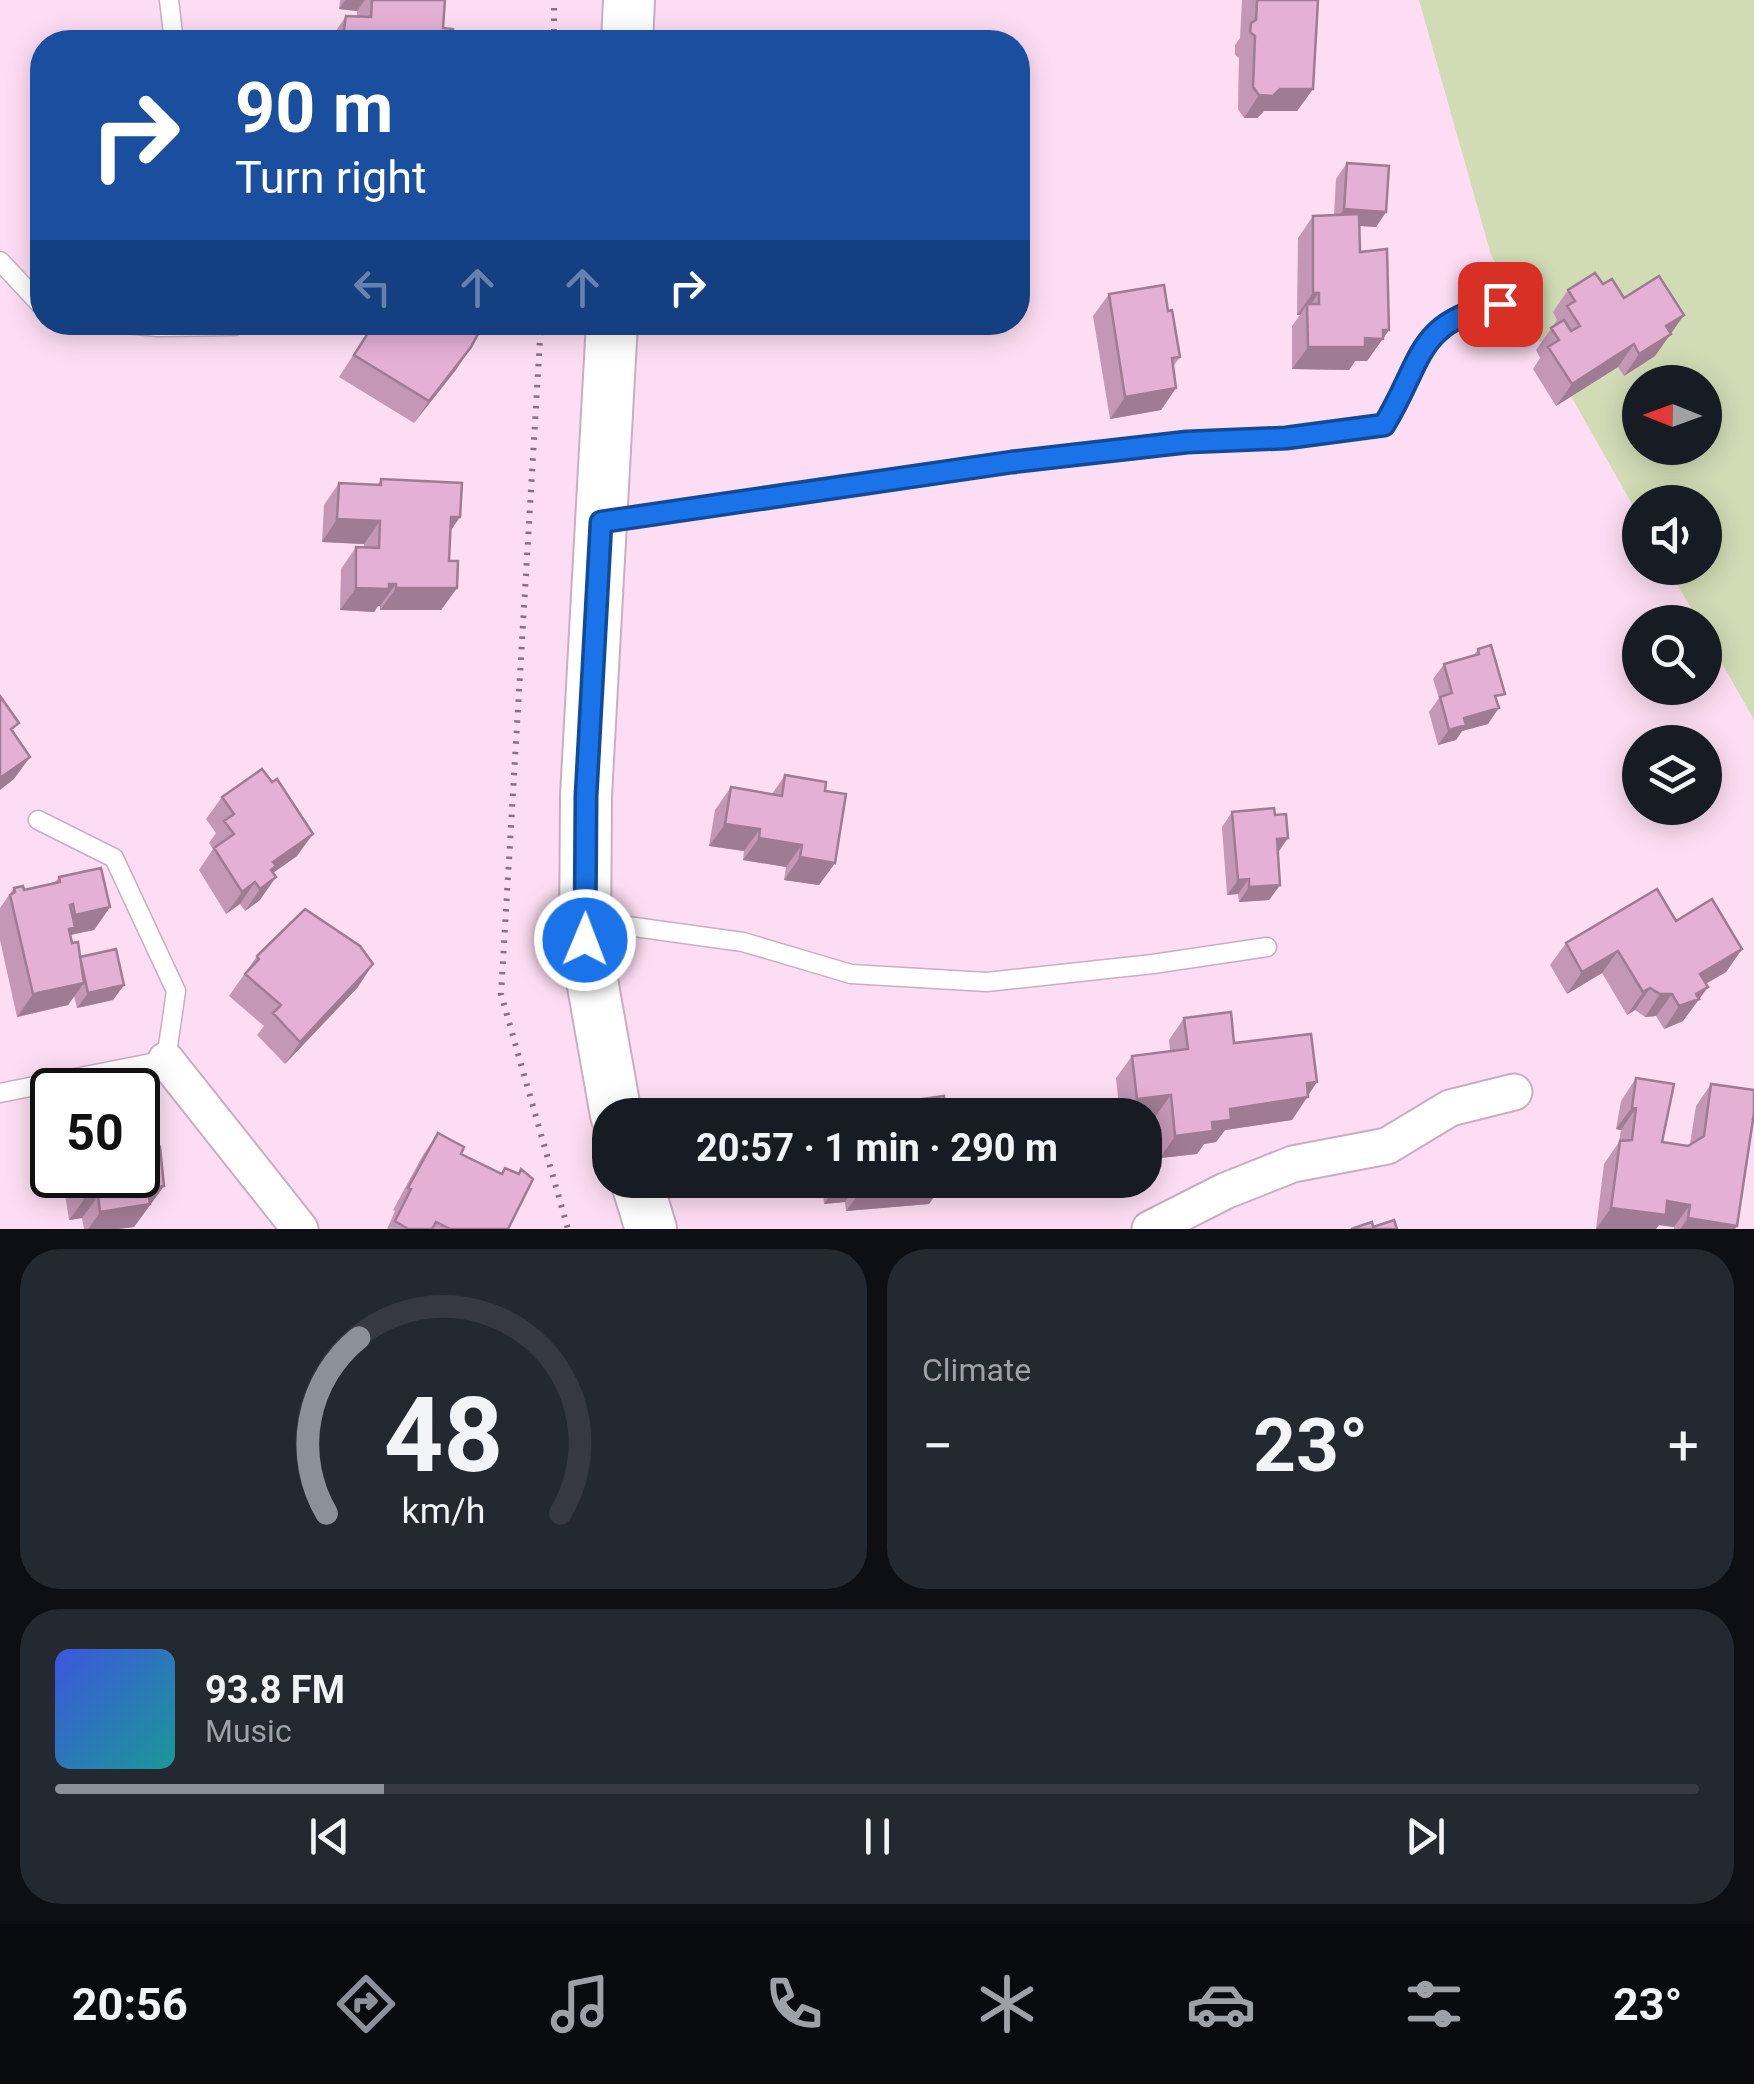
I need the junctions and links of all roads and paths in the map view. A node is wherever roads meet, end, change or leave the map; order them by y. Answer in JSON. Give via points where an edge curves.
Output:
{"nodes":[{"id":1,"x":169,"y":0,"type":"edge"},
{"id":2,"x":554,"y":0,"type":"edge"},
{"id":3,"x":629,"y":0,"type":"edge"},
{"id":4,"x":173,"y":30,"type":"edge"},
{"id":5,"x":554,"y":30,"type":"edge"},
{"id":6,"x":627,"y":30,"type":"edge"},
{"id":7,"x":0,"y":261,"type":"edge"},
{"id":8,"x":30,"y":293,"type":"edge"},
{"id":9,"x":1524,"y":299,"type":"dead end"},
{"id":10,"x":540,"y":335,"type":"edge"},
{"id":11,"x":611,"y":335,"type":"edge"},
{"id":12,"x":601,"y":522,"type":"junction"},
{"id":13,"x":38,"y":820,"type":"dead end"},
{"id":14,"x":585,"y":920,"type":"junction"},
{"id":15,"x":1267,"y":946,"type":"dead end"},
{"id":16,"x":166,"y":1060,"type":"junction"},
{"id":17,"x":1514,"y":1092,"type":"dead end"},
{"id":18,"x":0,"y":1093,"type":"edge"},
{"id":19,"x":613,"y":1098,"type":"edge"},
{"id":20,"x":642,"y":1198,"type":"edge"},
{"id":21,"x":300,"y":1229,"type":"edge"},
{"id":22,"x":568,"y":1229,"type":"edge"},
{"id":23,"x":651,"y":1229,"type":"edge"},
{"id":24,"x":1150,"y":1229,"type":"edge"}],
"edges":[{"from":1,"to":4,"type":"lane"},
{"from":2,"to":5,"type":"path"},
{"from":3,"to":6,"type":"main road"},
{"from":7,"to":8,"type":"lane"},
{"from":9,"to":12,"type":"lane","via":[[1448,322],[1424,346],[1384,425],[1012,462]]},
{"from":10,"to":22,"type":"path","via":[[501,994]]},
{"from":11,"to":12,"type":"main road"},
{"from":12,"to":14,"type":"main road"},
{"from":13,"to":16,"type":"lane","via":[[114,858],[176,991]]},
{"from":14,"to":15,"type":"lane","via":[[743,942],[851,974],[987,982]]},
{"from":14,"to":19,"type":"main road"},
{"from":16,"to":18,"type":"lane"},
{"from":16,"to":21,"type":"street"},
{"from":17,"to":24,"type":"street","via":[[1450,1108],[1387,1146],[1293,1164]]},
{"from":20,"to":23,"type":"main road"}]}
